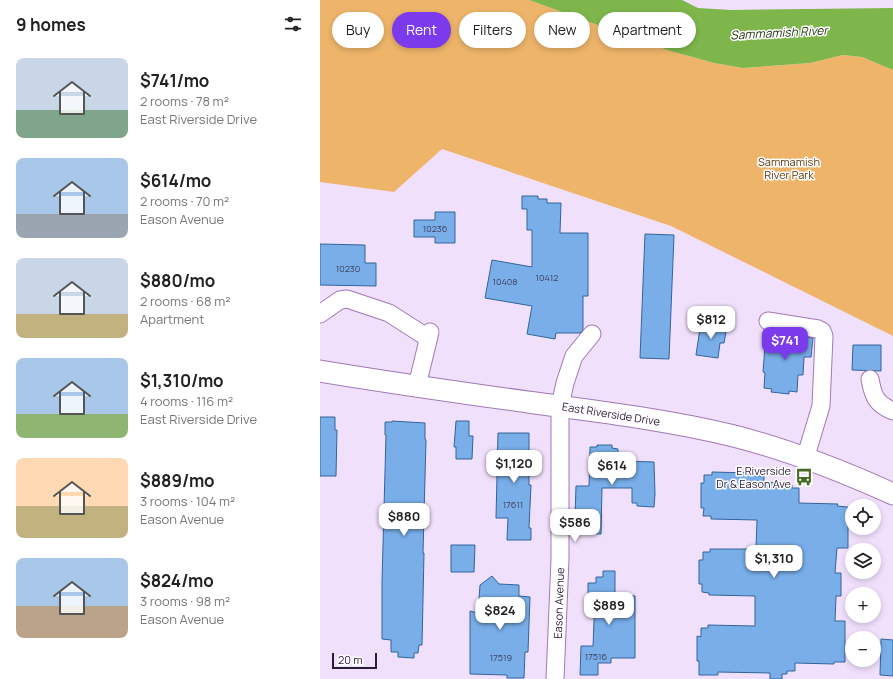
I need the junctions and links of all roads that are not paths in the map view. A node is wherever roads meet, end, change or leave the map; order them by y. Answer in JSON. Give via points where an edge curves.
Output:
{"nodes":[{"id":1,"x":320,"y":314,"type":"edge"},
{"id":2,"x":768,"y":321,"type":"dead end"},
{"id":3,"x":592,"y":334,"type":"dead end"},
{"id":4,"x":320,"y":371,"type":"edge"},
{"id":5,"x":870,"y":379,"type":"dead end"},
{"id":6,"x":417,"y":386,"type":"junction"},
{"id":7,"x":560,"y":406,"type":"junction"},
{"id":8,"x":893,"y":411,"type":"edge"},
{"id":9,"x":806,"y":459,"type":"junction"},
{"id":10,"x":893,"y":494,"type":"edge"},
{"id":11,"x":556,"y":679,"type":"edge"}],
"edges":[{"from":1,"to":6,"type":"street","via":[[340,300],[347,299],[389,313],[429,335]]},
{"from":2,"to":9,"type":"street","via":[[818,329],[824,336],[821,406]]},
{"from":3,"to":7,"type":"street","name":"Eason Avenue","via":[[574,356]]},
{"from":4,"to":6,"type":"main road","name":"East Riverside Drive"},
{"from":5,"to":8,"type":"street","via":[[872,392],[877,401]]},
{"from":6,"to":7,"type":"main road","name":"East Riverside Drive"},
{"from":7,"to":9,"type":"main road","name":"East Riverside Drive","via":[[632,416],[735,436]]},
{"from":7,"to":11,"type":"street","name":"Eason Avenue","via":[[560,559]]},
{"from":9,"to":10,"type":"main road","name":"East Riverside Drive","via":[[857,477]]}]}
